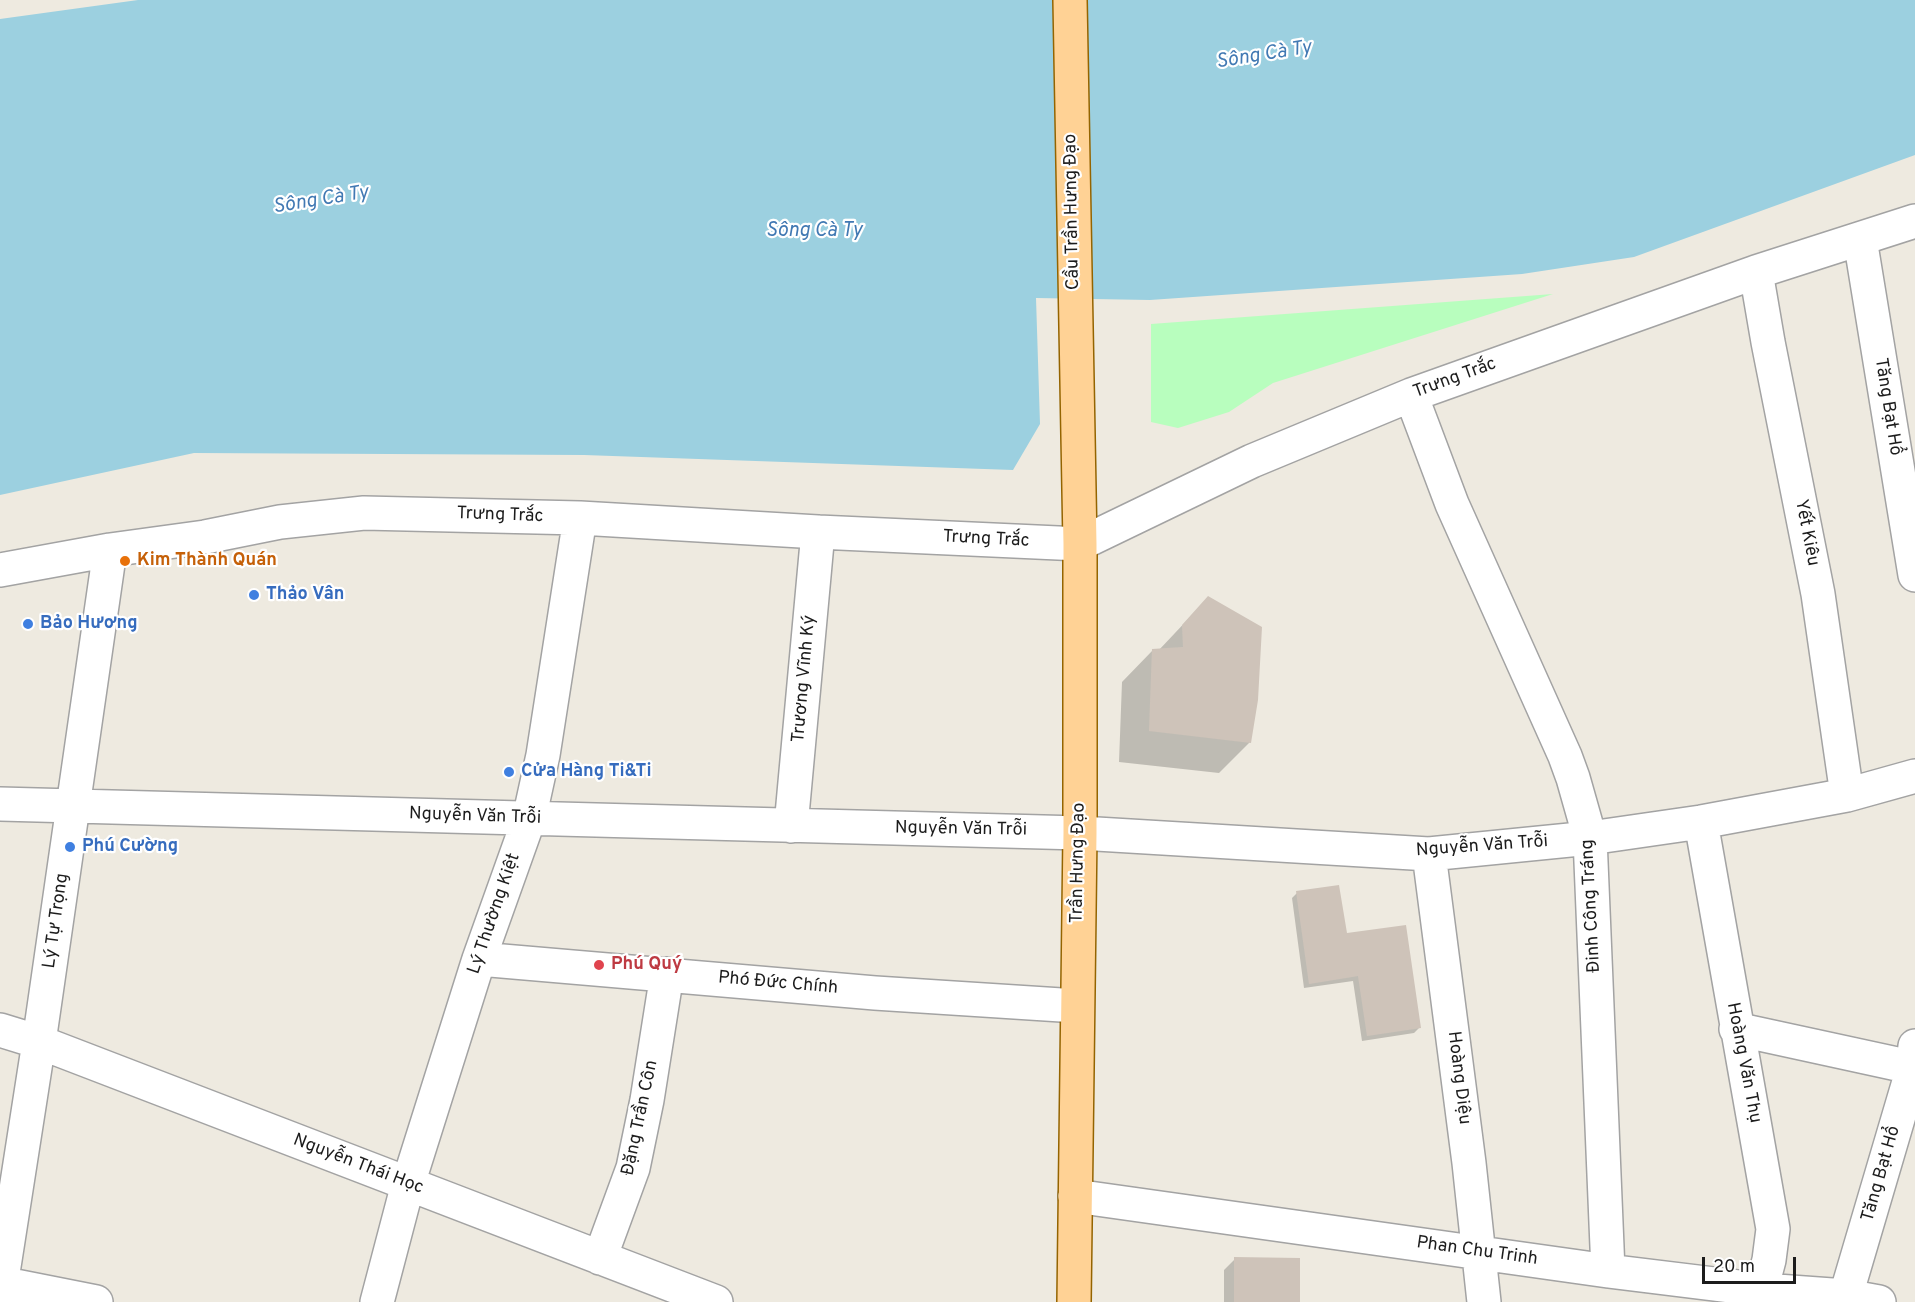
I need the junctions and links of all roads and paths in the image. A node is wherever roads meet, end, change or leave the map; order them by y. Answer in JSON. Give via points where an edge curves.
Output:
{"nodes":[{"id":1,"x":1070,"y":0,"type":"edge"},
{"id":2,"x":1915,"y":221,"type":"edge"},
{"id":3,"x":1860,"y":239,"type":"junction"},
{"id":4,"x":1756,"y":272,"type":"junction"},
{"id":5,"x":1411,"y":395,"type":"junction"},
{"id":6,"x":1076,"y":424,"type":"joint"},
{"id":7,"x":580,"y":518,"type":"junction"},
{"id":8,"x":818,"y":532,"type":"junction"},
{"id":9,"x":1080,"y":544,"type":"junction"},
{"id":10,"x":110,"y":550,"type":"junction"},
{"id":11,"x":0,"y":570,"type":"edge"},
{"id":12,"x":1915,"y":575,"type":"edge"},
{"id":13,"x":1915,"y":776,"type":"edge"},
{"id":14,"x":1847,"y":795,"type":"junction"},
{"id":15,"x":0,"y":804,"type":"edge"},
{"id":16,"x":74,"y":806,"type":"junction"},
{"id":17,"x":529,"y":819,"type":"junction"},
{"id":18,"x":1701,"y":822,"type":"junction"},
{"id":19,"x":791,"y":826,"type":"junction"},
{"id":20,"x":1080,"y":833,"type":"junction"},
{"id":21,"x":1590,"y":838,"type":"junction"},
{"id":22,"x":1429,"y":854,"type":"junction"},
{"id":23,"x":479,"y":959,"type":"junction"},
{"id":24,"x":667,"y":974,"type":"junction"},
{"id":25,"x":1077,"y":1006,"type":"junction"},
{"id":26,"x":1736,"y":1029,"type":"junction"},
{"id":27,"x":0,"y":1030,"type":"edge"},
{"id":28,"x":39,"y":1042,"type":"junction"},
{"id":29,"x":1914,"y":1061,"type":"edge"},
{"id":30,"x":408,"y":1184,"type":"junction"},
{"id":31,"x":1075,"y":1196,"type":"junction"},
{"id":32,"x":1478,"y":1252,"type":"junction"},
{"id":33,"x":600,"y":1258,"type":"junction"},
{"id":34,"x":1608,"y":1271,"type":"junction"},
{"id":35,"x":0,"y":1286,"type":"edge"},
{"id":36,"x":1760,"y":1296,"type":"edge"},
{"id":37,"x":1845,"y":1299,"type":"edge"},
{"id":38,"x":96,"y":1302,"type":"edge"},
{"id":39,"x":376,"y":1302,"type":"edge"},
{"id":40,"x":716,"y":1302,"type":"edge"},
{"id":41,"x":1074,"y":1302,"type":"edge"},
{"id":42,"x":1484,"y":1302,"type":"edge"},
{"id":43,"x":1879,"y":1302,"type":"edge"}],
"edges":[{"from":1,"to":6,"type":"main road","name":"Cầu Trần Hưng Đạo"},
{"from":2,"to":3,"type":"street","name":"Trưng Trắc"},
{"from":3,"to":4,"type":"street","name":"Trưng Trắc"},
{"from":3,"to":12,"type":"street","name":"Tăng Bạt Hổ"},
{"from":4,"to":5,"type":"street","name":"Trưng Trắc"},
{"from":4,"to":14,"type":"street","name":"Yết Kiêu","via":[[1818,594]]},
{"from":5,"to":9,"type":"street","name":"Trưng Trắc","via":[[1252,460]]},
{"from":5,"to":21,"type":"street","name":"Đinh Công Tráng","via":[[1452,504],[1565,756]]},
{"from":6,"to":9,"type":"main road","name":"Trần Hưng Đạo"},
{"from":7,"to":8,"type":"street","name":"Trưng Trắc"},
{"from":7,"to":10,"type":"street","name":"Trưng Trắc","via":[[364,513],[280,522]]},
{"from":7,"to":17,"type":"street","name":"Lý Thường Kiệt","via":[[543,755]]},
{"from":8,"to":9,"type":"street","name":"Trưng Trắc"},
{"from":8,"to":19,"type":"street","name":"Trương Vĩnh Ký"},
{"from":9,"to":20,"type":"main road","name":"Trần Hưng Đạo"},
{"from":10,"to":11,"type":"street","name":"Trưng Trắc"},
{"from":10,"to":16,"type":"street","name":"Lý Tự Trọng"},
{"from":13,"to":14,"type":"street","name":"Nguyễn Văn Trỗi"},
{"from":14,"to":18,"type":"street","name":"Nguyễn Văn Trỗi"},
{"from":15,"to":16,"type":"street","name":"Nguyễn Văn Trỗi"},
{"from":16,"to":17,"type":"street","name":"Nguyễn Văn Trỗi"},
{"from":16,"to":28,"type":"street","name":"Lý Tự Trọng"},
{"from":17,"to":19,"type":"street","name":"Nguyễn Văn Trỗi"},
{"from":17,"to":23,"type":"street","name":"Lý Thường Kiệt"},
{"from":18,"to":21,"type":"street","name":"Nguyễn Văn Trỗi"},
{"from":18,"to":26,"type":"street","name":"Hoàng Văn Thụ"},
{"from":19,"to":20,"type":"street","name":"Nguyễn Văn Trỗi"},
{"from":20,"to":22,"type":"street","name":"Nguyễn Văn Trỗi"},
{"from":20,"to":25,"type":"main road","name":"Trần Hưng Đạo"},
{"from":21,"to":22,"type":"street","name":"Nguyễn Văn Trỗi"},
{"from":21,"to":34,"type":"street","name":"Đinh Công Tráng"},
{"from":22,"to":32,"type":"street","name":"Hoàng Diệu"},
{"from":23,"to":24,"type":"street","name":"Phó Đức Chính"},
{"from":23,"to":30,"type":"street","name":"Lý Thường Kiệt"},
{"from":24,"to":25,"type":"street","name":"Phó Đức Chính"},
{"from":24,"to":33,"type":"street","name":"Đặng Trần Côn","via":[[633,1168]]},
{"from":25,"to":31,"type":"main road","name":"Trần Hưng Đạo"},
{"from":26,"to":29,"type":"street"},
{"from":26,"to":36,"type":"street","name":"Hoàng Văn Thụ","via":[[1773,1229]]},
{"from":27,"to":28,"type":"street","name":"Nguyễn Thái Học"},
{"from":28,"to":30,"type":"street","name":"Nguyễn Thái Học"},
{"from":28,"to":35,"type":"street","name":"Lý Tự Trọng"},
{"from":29,"to":37,"type":"street","name":"Tăng Bạt Hổ"},
{"from":30,"to":33,"type":"street","name":"Nguyễn Thái Học"},
{"from":30,"to":39,"type":"street","name":"Lý Thường Kiệt"},
{"from":31,"to":32,"type":"street","name":"Phan Chu Trinh"},
{"from":31,"to":41,"type":"main road","name":"Trần Hưng Đạo"},
{"from":32,"to":34,"type":"street","name":"Phan Chu Trinh"},
{"from":32,"to":42,"type":"street","name":"Hoàng Diệu"},
{"from":33,"to":40,"type":"street","name":"Nguyễn Thái Học"},
{"from":34,"to":36,"type":"street","name":"Phan Chu Trinh"},
{"from":35,"to":38,"type":"street"},
{"from":36,"to":37,"type":"street","name":"Phan Chu Trinh"},
{"from":37,"to":43,"type":"street","name":"Phan Chu Trinh"}]}
